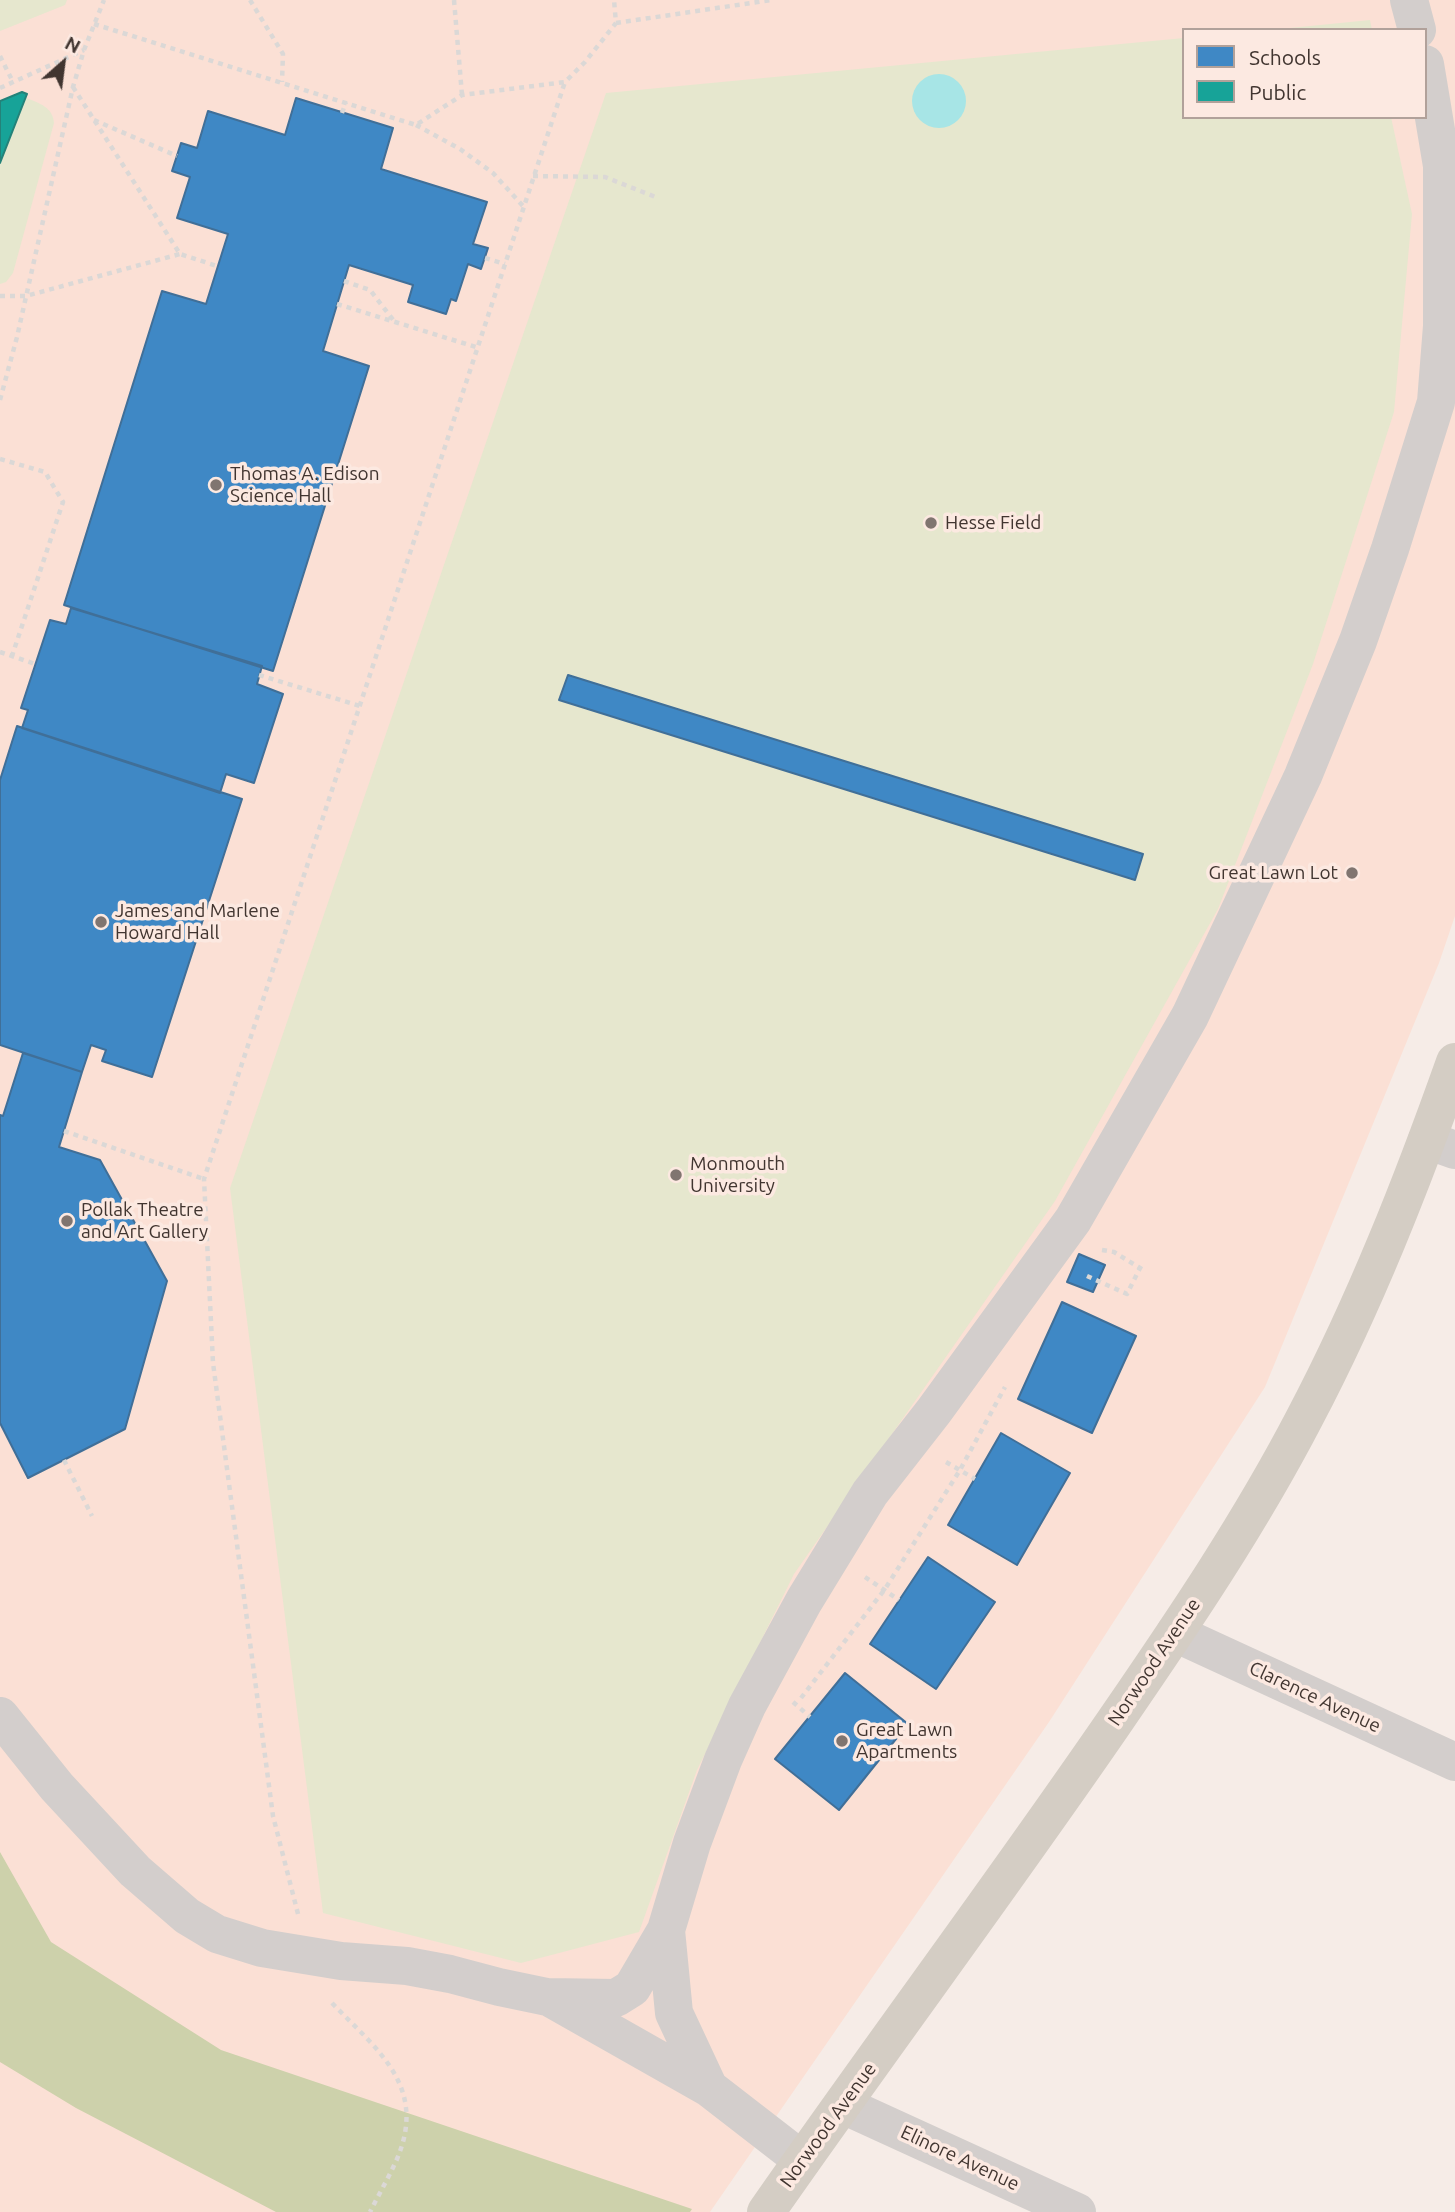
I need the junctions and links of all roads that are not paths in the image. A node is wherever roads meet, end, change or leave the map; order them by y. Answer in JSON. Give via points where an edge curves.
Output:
{"nodes":[{"id":1,"x":1409,"y":0,"type":"edge"},
{"id":2,"x":1416,"y":28,"type":"edge"},
{"id":3,"x":1427,"y":76,"type":"edge"},
{"id":4,"x":1445,"y":405,"type":"edge"},
{"id":5,"x":1455,"y":1062,"type":"edge"},
{"id":6,"x":1441,"y":1145,"type":"edge"},
{"id":7,"x":1175,"y":1633,"type":"junction"},
{"id":8,"x":0,"y":1716,"type":"edge"},
{"id":9,"x":1455,"y":1762,"type":"edge"},
{"id":10,"x":666,"y":1930,"type":"junction"},
{"id":11,"x":547,"y":1997,"type":"junction"},
{"id":12,"x":709,"y":2088,"type":"junction"},
{"id":13,"x":843,"y":2105,"type":"junction"},
{"id":14,"x":802,"y":2160,"type":"junction"},
{"id":15,"x":766,"y":2212,"type":"edge"},
{"id":16,"x":1077,"y":2212,"type":"edge"}],
"edges":[{"from":1,"to":2,"type":"street"},
{"from":3,"to":4,"type":"street","via":[[1442,166]]},
{"from":4,"to":10,"type":"street","via":[[1303,776],[1189,1016],[1073,1220],[870,1493],[804,1601],[723,1760]]},
{"from":5,"to":6,"type":"main road","name":"Norwood Avenue"},
{"from":6,"to":7,"type":"main road","name":"Norwood Avenue","via":[[1306,1416]]},
{"from":7,"to":9,"type":"street","name":"Clarence Avenue"},
{"from":7,"to":13,"type":"main road","name":"Norwood Avenue"},
{"from":8,"to":11,"type":"street","via":[[57,1787],[135,1871],[187,1916],[217,1934],[262,1948],[450,1974]]},
{"from":10,"to":11,"type":"street","via":[[632,1988],[616,1998]]},
{"from":10,"to":12,"type":"street","via":[[674,2013]]},
{"from":11,"to":12,"type":"street"},
{"from":12,"to":14,"type":"street"},
{"from":13,"to":14,"type":"main road","name":"Norwood Avenue"},
{"from":13,"to":16,"type":"street","name":"Elinore Avenue"},
{"from":14,"to":15,"type":"main road","name":"Norwood Avenue"}]}
